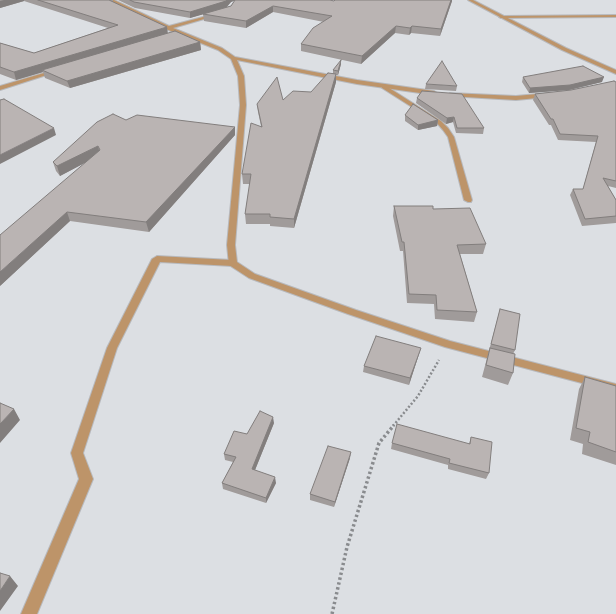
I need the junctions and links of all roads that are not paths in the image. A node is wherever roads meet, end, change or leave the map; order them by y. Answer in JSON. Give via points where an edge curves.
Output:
{"nodes":[{"id":1,"x":110,"y":0,"type":"edge"},
{"id":2,"x":470,"y":0,"type":"edge"},
{"id":3,"x":221,"y":12,"type":"edge"},
{"id":4,"x":501,"y":16,"type":"junction"},
{"id":5,"x":616,"y":16,"type":"edge"},
{"id":6,"x":174,"y":32,"type":"junction"},
{"id":7,"x":233,"y":58,"type":"junction"},
{"id":8,"x":60,"y":70,"type":"edge"},
{"id":9,"x":616,"y":72,"type":"edge"},
{"id":10,"x":384,"y":87,"type":"junction"},
{"id":11,"x":0,"y":88,"type":"edge"},
{"id":12,"x":438,"y":94,"type":"edge"},
{"id":13,"x":445,"y":94,"type":"edge"},
{"id":14,"x":554,"y":94,"type":"edge"},
{"id":15,"x":468,"y":200,"type":"dead end"},
{"id":16,"x":232,"y":263,"type":"junction"},
{"id":17,"x":616,"y":388,"type":"edge"},
{"id":18,"x":28,"y":614,"type":"edge"}],
"edges":[{"from":1,"to":6,"type":"street"},
{"from":2,"to":4,"type":"street"},
{"from":3,"to":6,"type":"street"},
{"from":4,"to":5,"type":"street"},
{"from":4,"to":9,"type":"street","via":[[564,49]]},
{"from":6,"to":7,"type":"street","via":[[220,49]]},
{"from":7,"to":10,"type":"street"},
{"from":7,"to":16,"type":"street","via":[[241,76],[243,105],[231,245]]},
{"from":8,"to":11,"type":"street"},
{"from":10,"to":12,"type":"street"},
{"from":10,"to":15,"type":"street","via":[[446,129],[451,137]]},
{"from":13,"to":14,"type":"street","via":[[516,98]]},
{"from":16,"to":17,"type":"street","via":[[252,276],[449,344]]},
{"from":16,"to":18,"type":"street","via":[[158,259],[112,348],[77,453],[86,479]]}]}
